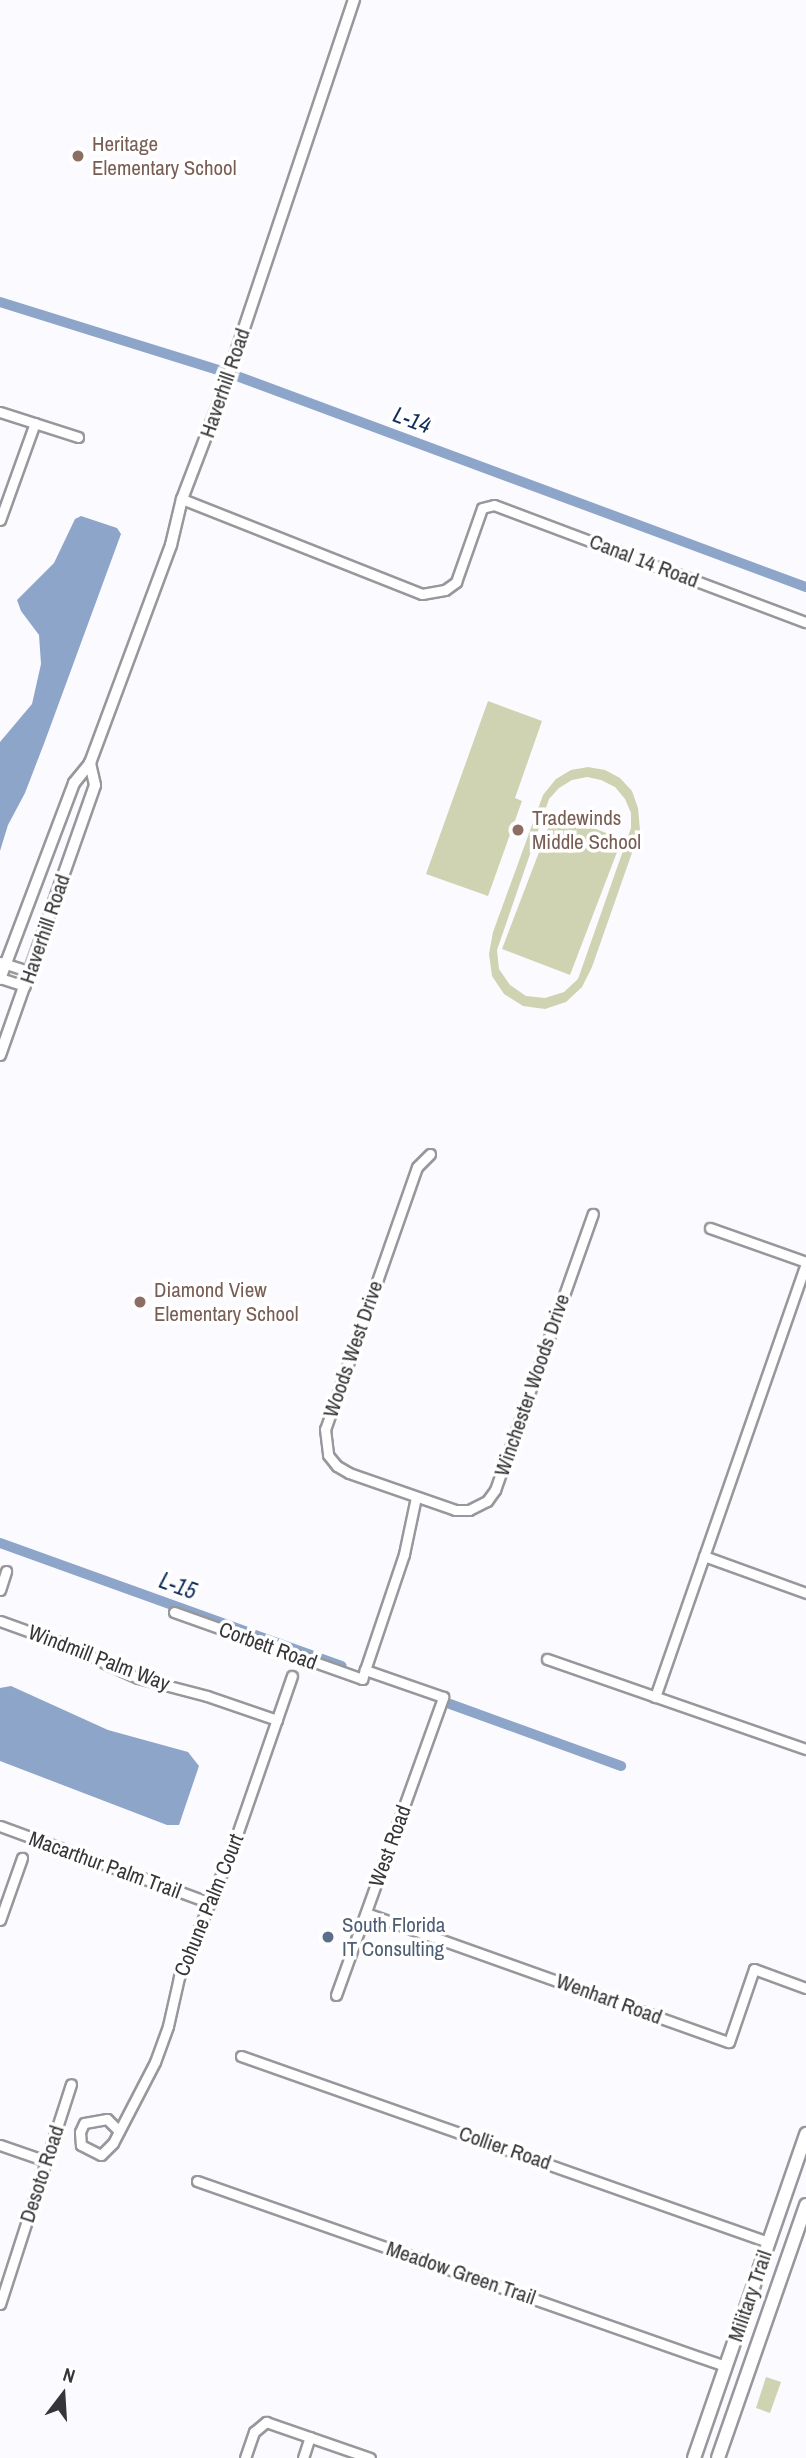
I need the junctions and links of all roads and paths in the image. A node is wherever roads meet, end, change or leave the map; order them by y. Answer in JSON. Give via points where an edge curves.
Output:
{"nodes":[{"id":1,"x":354,"y":0,"type":"edge"},
{"id":2,"x":0,"y":412,"type":"edge"},
{"id":3,"x":35,"y":424,"type":"junction"},
{"id":4,"x":78,"y":437,"type":"dead end"},
{"id":5,"x":182,"y":499,"type":"junction"},
{"id":6,"x":0,"y":520,"type":"edge"},
{"id":7,"x":806,"y":622,"type":"edge"},
{"id":8,"x":90,"y":763,"type":"junction"},
{"id":9,"x":3,"y":963,"type":"edge"},
{"id":10,"x":30,"y":972,"type":"junction"},
{"id":11,"x":0,"y":979,"type":"edge"},
{"id":12,"x":25,"y":986,"type":"junction"},
{"id":13,"x":0,"y":1055,"type":"edge"},
{"id":14,"x":430,"y":1154,"type":"dead end"},
{"id":15,"x":593,"y":1214,"type":"dead end"},
{"id":16,"x":710,"y":1228,"type":"dead end"},
{"id":17,"x":806,"y":1263,"type":"edge"},
{"id":18,"x":416,"y":1497,"type":"junction"},
{"id":19,"x":704,"y":1556,"type":"junction"},
{"id":20,"x":6,"y":1571,"type":"dead end"},
{"id":21,"x":0,"y":1590,"type":"edge"},
{"id":22,"x":806,"y":1593,"type":"edge"},
{"id":23,"x":174,"y":1612,"type":"dead end"},
{"id":24,"x":0,"y":1621,"type":"edge"},
{"id":25,"x":547,"y":1659,"type":"dead end"},
{"id":26,"x":364,"y":1675,"type":"junction"},
{"id":27,"x":292,"y":1676,"type":"dead end"},
{"id":28,"x":443,"y":1697,"type":"joint"},
{"id":29,"x":656,"y":1697,"type":"junction"},
{"id":30,"x":277,"y":1720,"type":"junction"},
{"id":31,"x":806,"y":1749,"type":"edge"},
{"id":32,"x":0,"y":1826,"type":"edge"},
{"id":33,"x":22,"y":1858,"type":"dead end"},
{"id":34,"x":210,"y":1903,"type":"junction"},
{"id":35,"x":2,"y":1908,"type":"edge"},
{"id":36,"x":366,"y":1913,"type":"junction"},
{"id":37,"x":0,"y":1920,"type":"edge"},
{"id":38,"x":806,"y":1988,"type":"edge"},
{"id":39,"x":336,"y":1995,"type":"dead end"},
{"id":40,"x":241,"y":2056,"type":"dead end"},
{"id":41,"x":71,"y":2084,"type":"dead end"},
{"id":42,"x":119,"y":2131,"type":"junction"},
{"id":43,"x":806,"y":2134,"type":"edge"},
{"id":44,"x":0,"y":2145,"type":"edge"},
{"id":45,"x":46,"y":2161,"type":"junction"},
{"id":46,"x":197,"y":2181,"type":"dead end"},
{"id":47,"x":806,"y":2205,"type":"edge"},
{"id":48,"x":768,"y":2242,"type":"junction"},
{"id":49,"x":0,"y":2304,"type":"edge"},
{"id":50,"x":725,"y":2366,"type":"junction"},
{"id":51,"x":310,"y":2437,"type":"junction"},
{"id":52,"x":245,"y":2458,"type":"edge"},
{"id":53,"x":303,"y":2458,"type":"edge"},
{"id":54,"x":370,"y":2458,"type":"edge"},
{"id":55,"x":694,"y":2458,"type":"edge"},
{"id":56,"x":718,"y":2458,"type":"edge"}],
"edges":[{"from":1,"to":5,"type":"street","name":"Haverhill Road"},
{"from":2,"to":3,"type":"street"},
{"from":3,"to":4,"type":"street"},
{"from":3,"to":6,"type":"street"},
{"from":5,"to":7,"type":"street","name":"Canal 14 Road","via":[[422,594],[445,590],[456,582],[482,508],[494,505]]},
{"from":5,"to":8,"type":"street","name":"Haverhill Road","via":[[171,545]]},
{"from":8,"to":9,"type":"street","name":"Haverhill Road","via":[[74,783]]},
{"from":8,"to":10,"type":"street","name":"Haverhill Road","via":[[95,785]]},
{"from":9,"to":10,"type":"street"},
{"from":9,"to":11,"type":"street","name":"Haverhill Road"},
{"from":10,"to":12,"type":"street","name":"Haverhill Road"},
{"from":11,"to":12,"type":"street"},
{"from":12,"to":13,"type":"street","name":"Haverhill Road"},
{"from":14,"to":18,"type":"street","name":"Woods West Drive","via":[[417,1167],[324,1436],[328,1455],[342,1470]]},
{"from":15,"to":18,"type":"street","name":"Winchester Woods Drive","via":[[495,1490],[482,1505],[462,1511]]},
{"from":16,"to":17,"type":"street"},
{"from":17,"to":19,"type":"street"},
{"from":18,"to":26,"type":"street","via":[[404,1554]]},
{"from":19,"to":22,"type":"street"},
{"from":19,"to":29,"type":"street"},
{"from":20,"to":21,"type":"street"},
{"from":23,"to":26,"type":"street","name":"Corbett Road"},
{"from":24,"to":30,"type":"street","name":"Windmill Palm Way","via":[[138,1678]]},
{"from":25,"to":29,"type":"street"},
{"from":26,"to":28,"type":"street","name":"Corbett Road"},
{"from":27,"to":30,"type":"street","name":"Cohune Palm Court"},
{"from":28,"to":36,"type":"street","name":"West Road"},
{"from":29,"to":31,"type":"street"},
{"from":30,"to":34,"type":"street","name":"Cohune Palm Court"},
{"from":32,"to":34,"type":"street","name":"Macarthur Palm Trail"},
{"from":33,"to":35,"type":"street"},
{"from":34,"to":42,"type":"street","name":"Cohune Palm Court","via":[[179,1977],[155,2062]]},
{"from":35,"to":37,"type":"street"},
{"from":36,"to":38,"type":"street","name":"Wenhart Road","via":[[729,2042],[754,1969]]},
{"from":36,"to":39,"type":"street","name":"West Road"},
{"from":40,"to":48,"type":"street","name":"Collier Road"},
{"from":41,"to":45,"type":"street","name":"Desoto Road"},
{"from":42,"to":42,"type":"street","name":"Cohune Palm Court","via":[[101,2155],[82,2145],[84,2123],[107,2119]]},
{"from":43,"to":48,"type":"main road","name":"Military Trail"},
{"from":44,"to":45,"type":"street"},
{"from":45,"to":49,"type":"street","name":"Desoto Road"},
{"from":46,"to":50,"type":"street","name":"Meadow Green Trail"},
{"from":47,"to":56,"type":"main road","name":"Military Trail"},
{"from":48,"to":50,"type":"main road","name":"Military Trail"},
{"from":50,"to":55,"type":"main road","name":"Military Trail"},
{"from":51,"to":52,"type":"street","via":[[266,2421],[254,2432]]},
{"from":51,"to":53,"type":"street"},
{"from":51,"to":54,"type":"street"}]}
